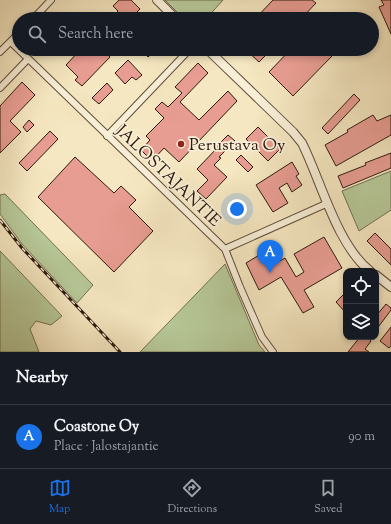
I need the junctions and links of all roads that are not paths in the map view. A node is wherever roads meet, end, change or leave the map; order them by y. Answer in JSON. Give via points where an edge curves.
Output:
{"nodes":[{"id":1,"x":51,"y":0,"type":"edge"},
{"id":2,"x":157,"y":0,"type":"edge"},
{"id":3,"x":40,"y":12,"type":"edge"},
{"id":4,"x":169,"y":12,"type":"edge"},
{"id":5,"x":11,"y":42,"type":"edge"},
{"id":6,"x":0,"y":52,"type":"edge"},
{"id":7,"x":25,"y":56,"type":"edge"},
{"id":8,"x":183,"y":56,"type":"edge"},
{"id":9,"x":214,"y":56,"type":"edge"},
{"id":10,"x":28,"y":59,"type":"junction"},
{"id":11,"x":0,"y":88,"type":"edge"},
{"id":12,"x":107,"y":136,"type":"junction"},
{"id":13,"x":328,"y":203,"type":"junction"},
{"id":14,"x":225,"y":249,"type":"junction"},
{"id":15,"x":367,"y":268,"type":"edge"},
{"id":16,"x":379,"y":278,"type":"edge"},
{"id":17,"x":391,"y":287,"type":"edge"},
{"id":18,"x":273,"y":352,"type":"edge"}],
"edges":[{"from":1,"to":3,"type":"street"},
{"from":2,"to":4,"type":"street"},
{"from":5,"to":6,"type":"street"},
{"from":7,"to":10,"type":"street","name":"JALOSTAJANTIE"},
{"from":8,"to":12,"type":"street"},
{"from":9,"to":13,"type":"street","via":[[302,143]]},
{"from":10,"to":11,"type":"street"},
{"from":10,"to":12,"type":"street","name":"JALOSTAJANTIE"},
{"from":12,"to":14,"type":"street","name":"JALOSTAJANTIE"},
{"from":13,"to":14,"type":"street"},
{"from":13,"to":15,"type":"street","via":[[345,241]]},
{"from":14,"to":18,"type":"street","name":"JALOSTAJANTIE","via":[[262,337]]},
{"from":16,"to":17,"type":"street"}]}
